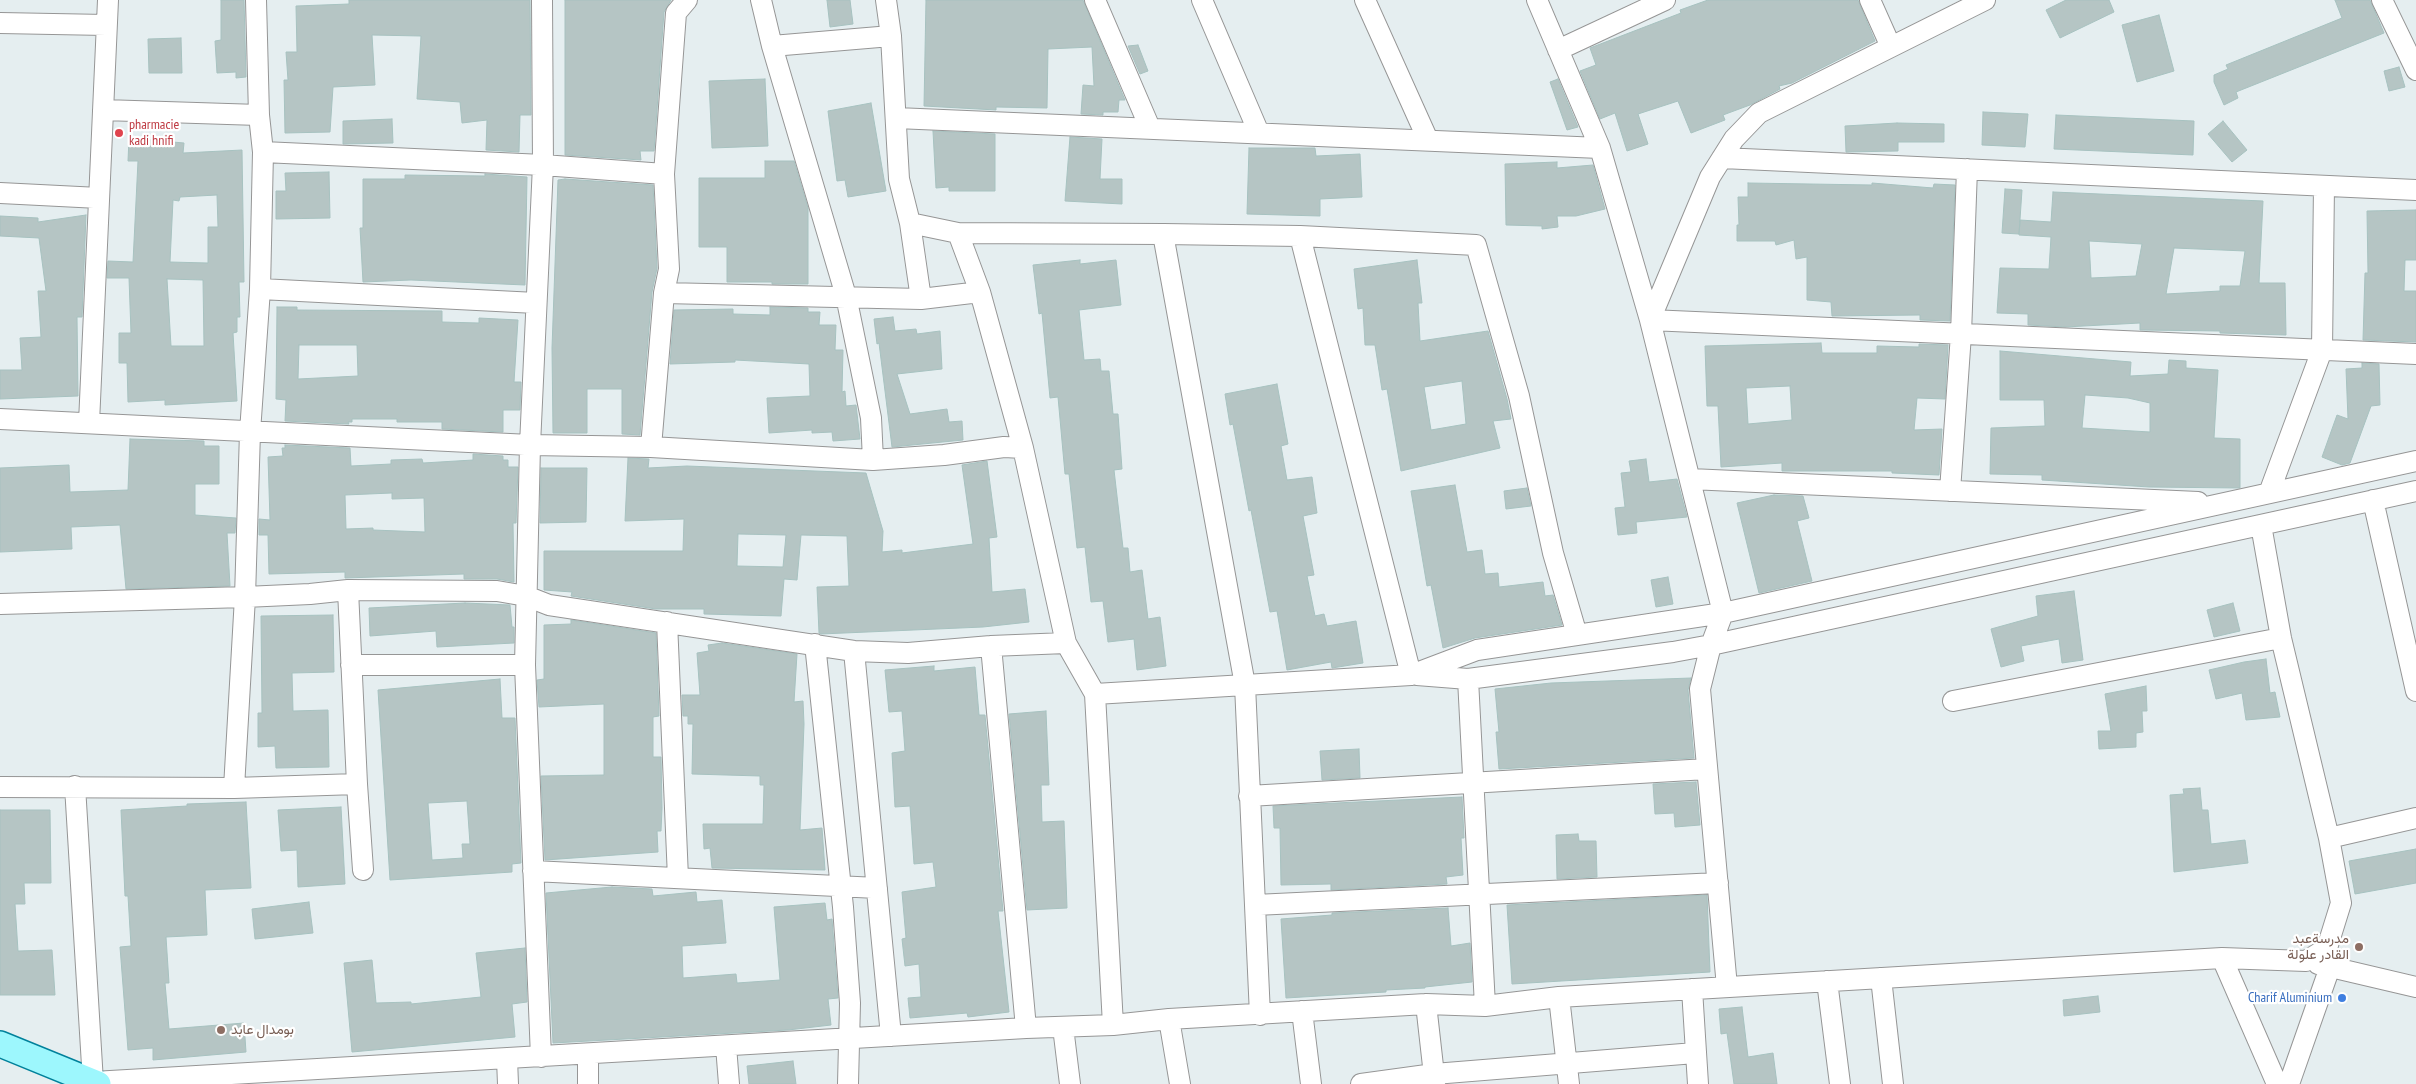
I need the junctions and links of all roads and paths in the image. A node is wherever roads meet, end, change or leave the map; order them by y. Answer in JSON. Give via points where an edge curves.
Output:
{"nodes":[{"id":1,"x":108,"y":0,"type":"edge"},
{"id":2,"x":256,"y":0,"type":"edge"},
{"id":3,"x":542,"y":0,"type":"edge"},
{"id":4,"x":687,"y":0,"type":"edge"},
{"id":5,"x":761,"y":0,"type":"edge"},
{"id":6,"x":886,"y":0,"type":"edge"},
{"id":7,"x":1095,"y":0,"type":"edge"},
{"id":8,"x":1202,"y":0,"type":"edge"},
{"id":9,"x":1365,"y":0,"type":"edge"},
{"id":10,"x":1537,"y":0,"type":"edge"},
{"id":11,"x":1665,"y":0,"type":"edge"},
{"id":12,"x":1870,"y":0,"type":"edge"},
{"id":13,"x":1985,"y":0,"type":"edge"},
{"id":14,"x":2382,"y":0,"type":"edge"},
{"id":15,"x":0,"y":23,"type":"edge"},
{"id":16,"x":106,"y":25,"type":"junction"},
{"id":17,"x":891,"y":36,"type":"junction"},
{"id":18,"x":772,"y":46,"type":"junction"},
{"id":19,"x":1891,"y":47,"type":"junction"},
{"id":20,"x":1558,"y":50,"type":"junction"},
{"id":21,"x":2416,"y":70,"type":"edge"},
{"id":22,"x":103,"y":110,"type":"junction"},
{"id":23,"x":259,"y":115,"type":"junction"},
{"id":24,"x":896,"y":118,"type":"junction"},
{"id":25,"x":1150,"y":128,"type":"junction"},
{"id":26,"x":1259,"y":133,"type":"junction"},
{"id":27,"x":1428,"y":140,"type":"junction"},
{"id":28,"x":1600,"y":148,"type":"junction"},
{"id":29,"x":263,"y":152,"type":"junction"},
{"id":30,"x":1722,"y":158,"type":"junction"},
{"id":31,"x":543,"y":165,"type":"junction"},
{"id":32,"x":1967,"y":169,"type":"junction"},
{"id":33,"x":664,"y":174,"type":"junction"},
{"id":34,"x":2324,"y":186,"type":"junction"},
{"id":35,"x":2416,"y":190,"type":"edge"},
{"id":36,"x":0,"y":193,"type":"edge"},
{"id":37,"x":99,"y":198,"type":"junction"},
{"id":38,"x":910,"y":223,"type":"junction"},
{"id":39,"x":958,"y":233,"type":"junction"},
{"id":40,"x":1163,"y":234,"type":"junction"},
{"id":41,"x":1300,"y":236,"type":"junction"},
{"id":42,"x":260,"y":289,"type":"junction"},
{"id":43,"x":980,"y":292,"type":"junction"},
{"id":44,"x":664,"y":293,"type":"junction"},
{"id":45,"x":846,"y":296,"type":"junction"},
{"id":46,"x":921,"y":299,"type":"junction"},
{"id":47,"x":536,"y":303,"type":"junction"},
{"id":48,"x":1650,"y":320,"type":"junction"},
{"id":49,"x":1961,"y":334,"type":"junction"},
{"id":50,"x":2322,"y":350,"type":"junction"},
{"id":51,"x":2416,"y":354,"type":"edge"},
{"id":52,"x":0,"y":419,"type":"edge"},
{"id":53,"x":89,"y":423,"type":"junction"},
{"id":54,"x":250,"y":432,"type":"junction"},
{"id":55,"x":530,"y":445,"type":"junction"},
{"id":56,"x":650,"y":447,"type":"junction"},
{"id":57,"x":1023,"y":448,"type":"junction"},
{"id":58,"x":874,"y":460,"type":"junction"},
{"id":59,"x":2416,"y":461,"type":"edge"},
{"id":60,"x":1690,"y":479,"type":"junction"},
{"id":61,"x":1950,"y":491,"type":"junction"},
{"id":62,"x":2416,"y":491,"type":"edge"},
{"id":63,"x":2269,"y":493,"type":"junction"},
{"id":64,"x":2373,"y":500,"type":"junction"},
{"id":65,"x":2225,"y":503,"type":"junction"},
{"id":66,"x":2261,"y":525,"type":"junction"},
{"id":67,"x":348,"y":590,"type":"junction"},
{"id":68,"x":526,"y":596,"type":"junction"},
{"id":69,"x":245,"y":597,"type":"junction"},
{"id":70,"x":0,"y":604,"type":"edge"},
{"id":71,"x":1723,"y":613,"type":"junction"},
{"id":72,"x":667,"y":622,"type":"junction"},
{"id":73,"x":1577,"y":634,"type":"junction"},
{"id":74,"x":2281,"y":638,"type":"junction"},
{"id":75,"x":1066,"y":643,"type":"junction"},
{"id":76,"x":815,"y":644,"type":"junction"},
{"id":77,"x":991,"y":646,"type":"junction"},
{"id":78,"x":1711,"y":646,"type":"junction"},
{"id":79,"x":854,"y":651,"type":"junction"},
{"id":80,"x":351,"y":665,"type":"junction"},
{"id":81,"x":524,"y":665,"type":"junction"},
{"id":82,"x":1411,"y":675,"type":"junction"},
{"id":83,"x":1468,"y":679,"type":"junction"},
{"id":84,"x":1245,"y":685,"type":"junction"},
{"id":85,"x":2416,"y":691,"type":"edge"},
{"id":86,"x":1095,"y":694,"type":"junction"},
{"id":87,"x":1953,"y":701,"type":"dead end"},
{"id":88,"x":1707,"y":769,"type":"junction"},
{"id":89,"x":357,"y":784,"type":"junction"},
{"id":90,"x":1474,"y":784,"type":"junction"},
{"id":91,"x":75,"y":786,"type":"junction"},
{"id":92,"x":0,"y":787,"type":"edge"},
{"id":93,"x":234,"y":788,"type":"junction"},
{"id":94,"x":1249,"y":796,"type":"junction"},
{"id":95,"x":2416,"y":818,"type":"edge"},
{"id":96,"x":2329,"y":838,"type":"junction"},
{"id":97,"x":363,"y":870,"type":"dead end"},
{"id":98,"x":533,"y":871,"type":"junction"},
{"id":99,"x":678,"y":878,"type":"junction"},
{"id":100,"x":1718,"y":883,"type":"junction"},
{"id":101,"x":841,"y":886,"type":"junction"},
{"id":102,"x":877,"y":888,"type":"junction"},
{"id":103,"x":1479,"y":895,"type":"junction"},
{"id":104,"x":1255,"y":905,"type":"junction"},
{"id":105,"x":2222,"y":958,"type":"junction"},
{"id":106,"x":2306,"y":961,"type":"junction"},
{"id":107,"x":2330,"y":967,"type":"junction"},
{"id":108,"x":1881,"y":978,"type":"junction"},
{"id":109,"x":1827,"y":981,"type":"junction"},
{"id":110,"x":1727,"y":987,"type":"junction"},
{"id":111,"x":2416,"y":988,"type":"edge"},
{"id":112,"x":1692,"y":989,"type":"junction"},
{"id":113,"x":1559,"y":997,"type":"junction"},
{"id":114,"x":1426,"y":1004,"type":"junction"},
{"id":115,"x":1485,"y":1006,"type":"junction"},
{"id":116,"x":1302,"y":1012,"type":"junction"},
{"id":117,"x":1260,"y":1015,"type":"junction"},
{"id":118,"x":1169,"y":1019,"type":"junction"},
{"id":119,"x":1113,"y":1025,"type":"junction"},
{"id":120,"x":1063,"y":1027,"type":"junction"},
{"id":121,"x":1026,"y":1028,"type":"junction"},
{"id":122,"x":891,"y":1036,"type":"junction"},
{"id":123,"x":848,"y":1039,"type":"junction"},
{"id":124,"x":0,"y":1044,"type":"edge"},
{"id":125,"x":726,"y":1046,"type":"junction"},
{"id":126,"x":1695,"y":1053,"type":"junction"},
{"id":127,"x":588,"y":1055,"type":"junction"},
{"id":128,"x":541,"y":1057,"type":"junction"},
{"id":129,"x":506,"y":1059,"type":"junction"},
{"id":130,"x":1567,"y":1062,"type":"junction"},
{"id":131,"x":1434,"y":1079,"type":"edge"},
{"id":132,"x":95,"y":1083,"type":"edge"},
{"id":133,"x":67,"y":1084,"type":"edge"},
{"id":134,"x":508,"y":1084,"type":"edge"},
{"id":135,"x":588,"y":1084,"type":"edge"},
{"id":136,"x":729,"y":1084,"type":"edge"},
{"id":137,"x":848,"y":1084,"type":"edge"},
{"id":138,"x":1070,"y":1084,"type":"edge"},
{"id":139,"x":1180,"y":1084,"type":"edge"},
{"id":140,"x":1310,"y":1084,"type":"edge"},
{"id":141,"x":1360,"y":1084,"type":"edge"},
{"id":142,"x":1569,"y":1084,"type":"edge"},
{"id":143,"x":1698,"y":1084,"type":"edge"},
{"id":144,"x":1840,"y":1084,"type":"edge"},
{"id":145,"x":1893,"y":1084,"type":"edge"},
{"id":146,"x":2277,"y":1084,"type":"edge"},
{"id":147,"x":2289,"y":1084,"type":"edge"}],
"edges":[{"from":1,"to":16,"type":"street"},
{"from":2,"to":23,"type":"street"},
{"from":3,"to":31,"type":"street"},
{"from":4,"to":33,"type":"street","via":[[676,13]]},
{"from":5,"to":18,"type":"street"},
{"from":6,"to":17,"type":"street"},
{"from":7,"to":25,"type":"street"},
{"from":8,"to":26,"type":"street"},
{"from":9,"to":27,"type":"street"},
{"from":10,"to":20,"type":"street"},
{"from":11,"to":20,"type":"street"},
{"from":12,"to":19,"type":"street"},
{"from":13,"to":19,"type":"street"},
{"from":14,"to":21,"type":"street"},
{"from":15,"to":16,"type":"street"},
{"from":16,"to":22,"type":"street"},
{"from":17,"to":18,"type":"street"},
{"from":17,"to":24,"type":"street"},
{"from":18,"to":45,"type":"street"},
{"from":19,"to":30,"type":"street","via":[[1759,113],[1734,139]]},
{"from":20,"to":28,"type":"street"},
{"from":22,"to":23,"type":"street"},
{"from":22,"to":37,"type":"street"},
{"from":23,"to":29,"type":"street"},
{"from":24,"to":25,"type":"street"},
{"from":24,"to":38,"type":"street","via":[[899,179]]},
{"from":25,"to":26,"type":"street"},
{"from":26,"to":27,"type":"street"},
{"from":27,"to":28,"type":"street"},
{"from":28,"to":48,"type":"street"},
{"from":29,"to":31,"type":"street"},
{"from":29,"to":42,"type":"street"},
{"from":30,"to":32,"type":"street"},
{"from":30,"to":48,"type":"street","via":[[1710,177]]},
{"from":31,"to":33,"type":"street"},
{"from":31,"to":47,"type":"street"},
{"from":32,"to":34,"type":"street"},
{"from":32,"to":49,"type":"street"},
{"from":33,"to":44,"type":"street","via":[[668,269]]},
{"from":34,"to":35,"type":"street"},
{"from":34,"to":50,"type":"street"},
{"from":36,"to":37,"type":"street"},
{"from":37,"to":53,"type":"street"},
{"from":38,"to":39,"type":"street"},
{"from":38,"to":46,"type":"street"},
{"from":39,"to":40,"type":"street"},
{"from":39,"to":43,"type":"street"},
{"from":40,"to":41,"type":"street"},
{"from":40,"to":84,"type":"street"},
{"from":41,"to":73,"type":"street","via":[[1476,245],[1519,396],[1553,553]]},
{"from":41,"to":82,"type":"street"},
{"from":42,"to":47,"type":"street"},
{"from":42,"to":54,"type":"street"},
{"from":43,"to":46,"type":"street"},
{"from":43,"to":57,"type":"street"},
{"from":44,"to":45,"type":"street"},
{"from":44,"to":56,"type":"street"},
{"from":45,"to":46,"type":"street"},
{"from":45,"to":58,"type":"street","via":[[871,418]]},
{"from":47,"to":55,"type":"street"},
{"from":48,"to":49,"type":"street"},
{"from":48,"to":60,"type":"street"},
{"from":49,"to":50,"type":"street"},
{"from":49,"to":61,"type":"street"},
{"from":50,"to":51,"type":"street"},
{"from":50,"to":63,"type":"street"},
{"from":52,"to":53,"type":"street"},
{"from":53,"to":54,"type":"street"},
{"from":54,"to":55,"type":"street"},
{"from":54,"to":69,"type":"street"},
{"from":55,"to":56,"type":"street"},
{"from":55,"to":68,"type":"street"},
{"from":56,"to":58,"type":"street"},
{"from":57,"to":58,"type":"street","via":[[1004,447]]},
{"from":57,"to":75,"type":"street"},
{"from":59,"to":63,"type":"street"},
{"from":60,"to":61,"type":"street"},
{"from":60,"to":71,"type":"street"},
{"from":61,"to":65,"type":"street"},
{"from":62,"to":64,"type":"street"},
{"from":63,"to":65,"type":"street"},
{"from":64,"to":66,"type":"street"},
{"from":64,"to":85,"type":"street"},
{"from":65,"to":71,"type":"street"},
{"from":66,"to":74,"type":"street"},
{"from":66,"to":78,"type":"street"},
{"from":67,"to":68,"type":"street","via":[[497,591]]},
{"from":67,"to":69,"type":"street"},
{"from":67,"to":80,"type":"street"},
{"from":68,"to":72,"type":"street","via":[[549,605]]},
{"from":68,"to":81,"type":"street"},
{"from":69,"to":70,"type":"street"},
{"from":69,"to":93,"type":"street"},
{"from":71,"to":73,"type":"street"},
{"from":71,"to":78,"type":"street"},
{"from":72,"to":76,"type":"street"},
{"from":72,"to":99,"type":"street"},
{"from":73,"to":82,"type":"street","via":[[1478,650]]},
{"from":74,"to":87,"type":"street"},
{"from":74,"to":96,"type":"street"},
{"from":75,"to":77,"type":"street"},
{"from":75,"to":86,"type":"street"},
{"from":76,"to":79,"type":"street"},
{"from":76,"to":101,"type":"street"},
{"from":77,"to":79,"type":"street","via":[[908,653]]},
{"from":77,"to":121,"type":"street"},
{"from":78,"to":83,"type":"street"},
{"from":78,"to":88,"type":"street","via":[[1700,689]]},
{"from":79,"to":102,"type":"street"},
{"from":80,"to":81,"type":"street"},
{"from":80,"to":89,"type":"street"},
{"from":81,"to":98,"type":"street"},
{"from":82,"to":83,"type":"street"},
{"from":82,"to":84,"type":"street"},
{"from":83,"to":90,"type":"street"},
{"from":84,"to":86,"type":"street"},
{"from":84,"to":94,"type":"street"},
{"from":86,"to":119,"type":"street"},
{"from":88,"to":90,"type":"street"},
{"from":88,"to":100,"type":"street"},
{"from":89,"to":93,"type":"street"},
{"from":89,"to":97,"type":"street"},
{"from":90,"to":94,"type":"street"},
{"from":90,"to":103,"type":"street"},
{"from":91,"to":92,"type":"street"},
{"from":91,"to":93,"type":"street"},
{"from":91,"to":132,"type":"street"},
{"from":94,"to":104,"type":"street"},
{"from":95,"to":96,"type":"street"},
{"from":96,"to":106,"type":"street","via":[[2341,903],[2327,948]]},
{"from":98,"to":99,"type":"street"},
{"from":98,"to":128,"type":"street"},
{"from":99,"to":101,"type":"street"},
{"from":100,"to":103,"type":"street"},
{"from":100,"to":110,"type":"street"},
{"from":101,"to":102,"type":"street"},
{"from":101,"to":123,"type":"street","via":[[850,1003]]},
{"from":102,"to":122,"type":"street"},
{"from":103,"to":104,"type":"street"},
{"from":103,"to":115,"type":"street"},
{"from":104,"to":117,"type":"street"},
{"from":105,"to":106,"type":"street"},
{"from":105,"to":108,"type":"street"},
{"from":105,"to":146,"type":"street"},
{"from":106,"to":107,"type":"street"},
{"from":107,"to":111,"type":"street"},
{"from":107,"to":147,"type":"street"},
{"from":108,"to":109,"type":"street"},
{"from":108,"to":145,"type":"street"},
{"from":109,"to":110,"type":"street"},
{"from":109,"to":144,"type":"street"},
{"from":110,"to":112,"type":"street"},
{"from":112,"to":113,"type":"street"},
{"from":112,"to":126,"type":"street"},
{"from":113,"to":115,"type":"street"},
{"from":113,"to":130,"type":"street"},
{"from":114,"to":115,"type":"street"},
{"from":114,"to":116,"type":"street"},
{"from":114,"to":131,"type":"street"},
{"from":116,"to":117,"type":"street"},
{"from":116,"to":140,"type":"street"},
{"from":117,"to":118,"type":"street"},
{"from":118,"to":119,"type":"street"},
{"from":118,"to":139,"type":"street"},
{"from":119,"to":120,"type":"street"},
{"from":120,"to":121,"type":"street"},
{"from":120,"to":138,"type":"street"},
{"from":121,"to":122,"type":"street"},
{"from":122,"to":123,"type":"street"},
{"from":123,"to":125,"type":"street"},
{"from":123,"to":137,"type":"street"},
{"from":124,"to":132,"type":"main road"},
{"from":125,"to":127,"type":"street"},
{"from":125,"to":136,"type":"street"},
{"from":126,"to":130,"type":"street"},
{"from":126,"to":143,"type":"street"},
{"from":127,"to":128,"type":"street"},
{"from":127,"to":135,"type":"street"},
{"from":128,"to":129,"type":"street"},
{"from":129,"to":132,"type":"street"},
{"from":129,"to":134,"type":"street"},
{"from":130,"to":131,"type":"street"},
{"from":130,"to":142,"type":"street"},
{"from":131,"to":141,"type":"street"},
{"from":132,"to":133,"type":"main road"}]}
